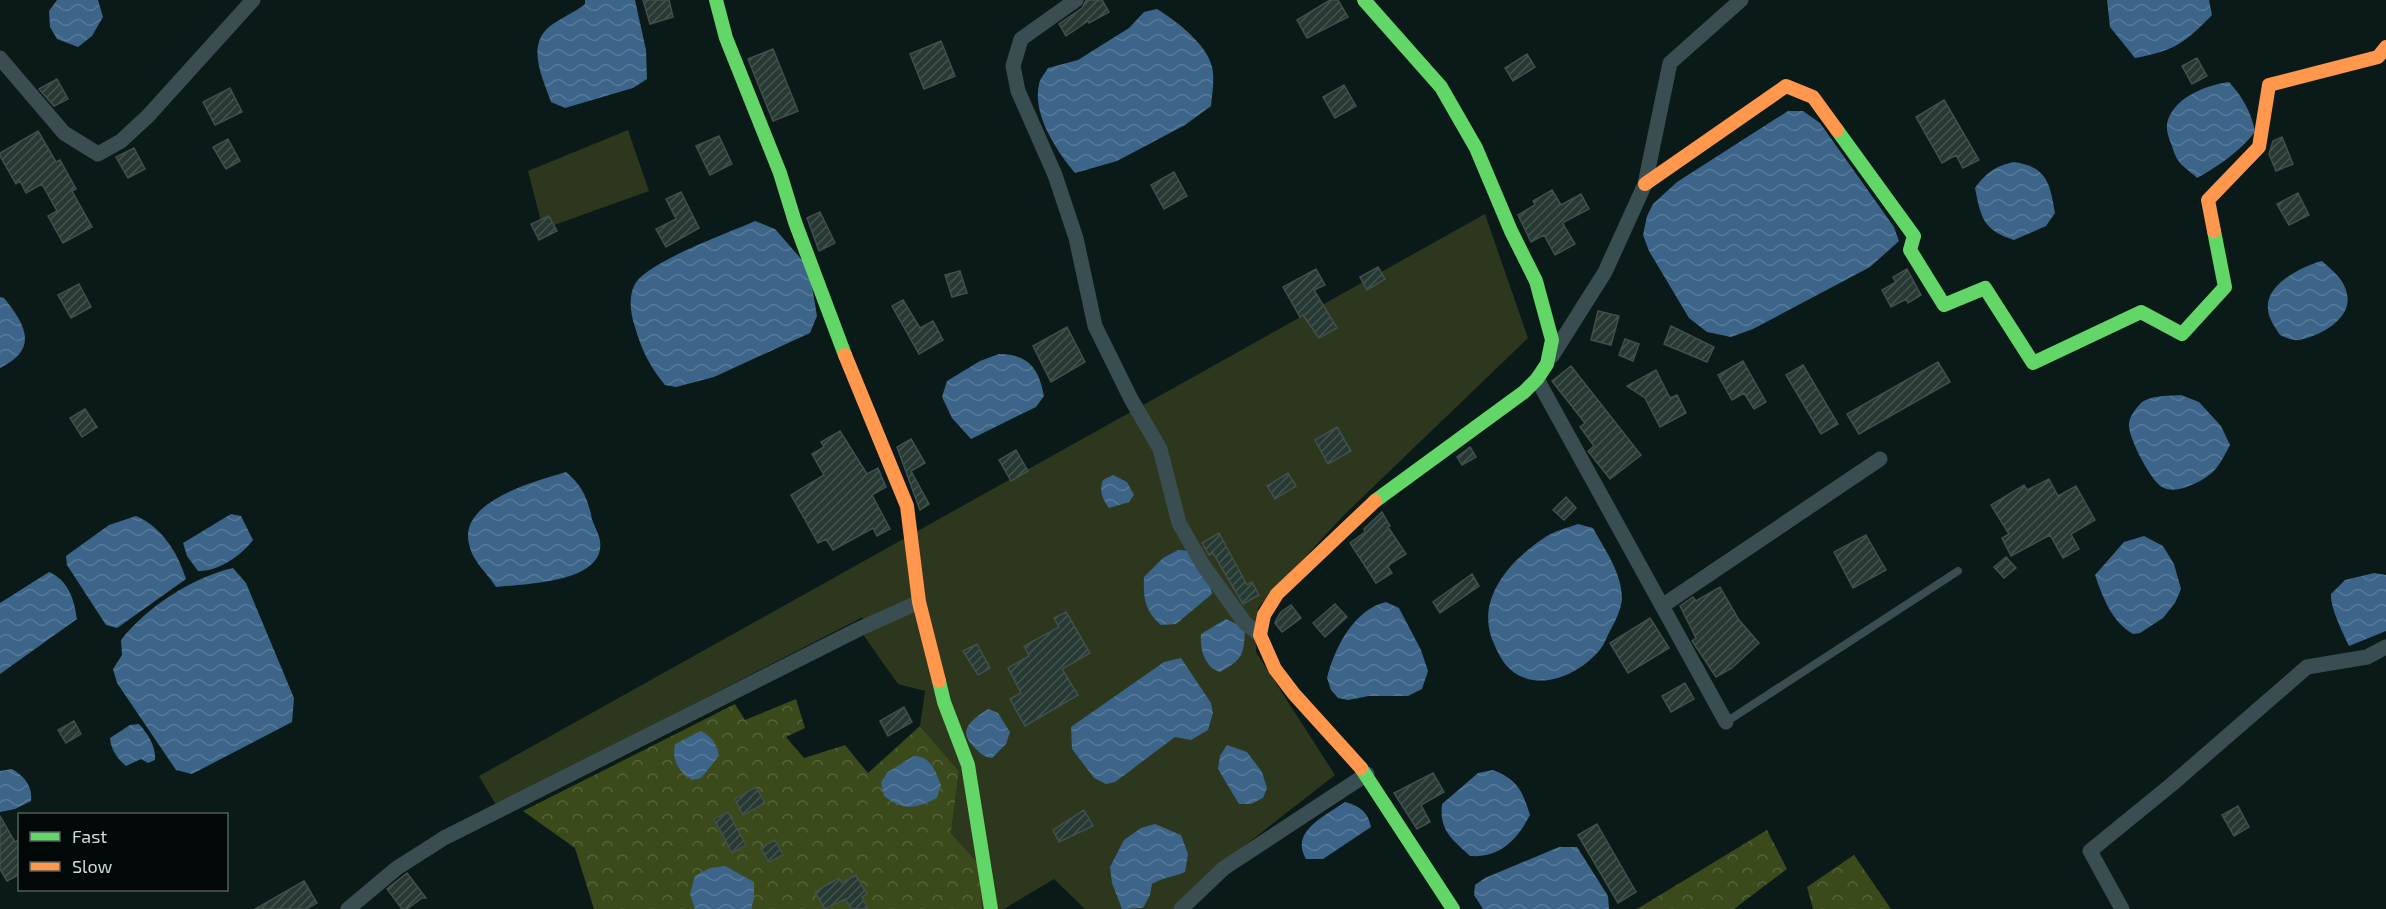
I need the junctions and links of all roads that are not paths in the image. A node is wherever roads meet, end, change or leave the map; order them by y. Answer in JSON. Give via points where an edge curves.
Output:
{"nodes":[{"id":1,"x":253,"y":0,"type":"edge"},
{"id":2,"x":716,"y":0,"type":"edge"},
{"id":3,"x":1076,"y":0,"type":"edge"},
{"id":4,"x":1364,"y":0,"type":"edge"},
{"id":5,"x":1741,"y":0,"type":"edge"},
{"id":6,"x":2386,"y":47,"type":"edge"},
{"id":7,"x":0,"y":58,"type":"edge"},
{"id":8,"x":1645,"y":184,"type":"junction"},
{"id":9,"x":1547,"y":364,"type":"junction"},
{"id":10,"x":1537,"y":379,"type":"junction"},
{"id":11,"x":1880,"y":459,"type":"dead end"},
{"id":12,"x":1958,"y":571,"type":"dead end"},
{"id":13,"x":919,"y":602,"type":"junction"},
{"id":14,"x":1662,"y":606,"type":"junction"},
{"id":15,"x":1260,"y":635,"type":"junction"},
{"id":16,"x":2386,"y":647,"type":"edge"},
{"id":17,"x":1726,"y":722,"type":"joint"},
{"id":18,"x":1367,"y":774,"type":"junction"},
{"id":19,"x":348,"y":909,"type":"edge"},
{"id":20,"x":991,"y":909,"type":"edge"},
{"id":21,"x":1181,"y":909,"type":"edge"},
{"id":22,"x":1453,"y":909,"type":"edge"},
{"id":23,"x":2122,"y":909,"type":"edge"}],
"edges":[{"from":1,"to":7,"type":"street","via":[[148,116],[121,141],[98,154],[64,133]]},
{"from":2,"to":13,"type":"street","via":[[726,38],[780,172],[833,326],[907,506]]},
{"from":3,"to":15,"type":"street","via":[[1021,39],[1013,66],[1018,91],[1055,175],[1076,238],[1095,326],[1160,448],[1179,523],[1203,565],[1245,623]]},
{"from":4,"to":9,"type":"street","via":[[1441,87],[1476,148],[1536,281],[1552,340]]},
{"from":5,"to":8,"type":"street","via":[[1670,63]]},
{"from":6,"to":8,"type":"street","via":[[2378,57],[2269,85],[2259,147],[2208,200],[2225,287],[2182,334],[2140,312],[2033,363],[1985,288],[1944,305],[1910,250],[1914,236],[1813,97],[1786,86]]},
{"from":8,"to":9,"type":"street","via":[[1605,272]]},
{"from":9,"to":10,"type":"street"},
{"from":10,"to":14,"type":"street"},
{"from":10,"to":15,"type":"street","via":[[1375,501],[1277,594],[1264,615]]},
{"from":11,"to":14,"type":"street"},
{"from":12,"to":17,"type":"lane"},
{"from":13,"to":19,"type":"street","via":[[444,838],[397,867]]},
{"from":13,"to":20,"type":"street","via":[[944,702],[968,765]]},
{"from":14,"to":17,"type":"street"},
{"from":15,"to":18,"type":"street","via":[[1275,669],[1294,694]]},
{"from":16,"to":23,"type":"street","via":[[2367,657],[2307,667],[2090,851]]},
{"from":18,"to":21,"type":"street","via":[[1224,868]]},
{"from":18,"to":22,"type":"street"}]}
